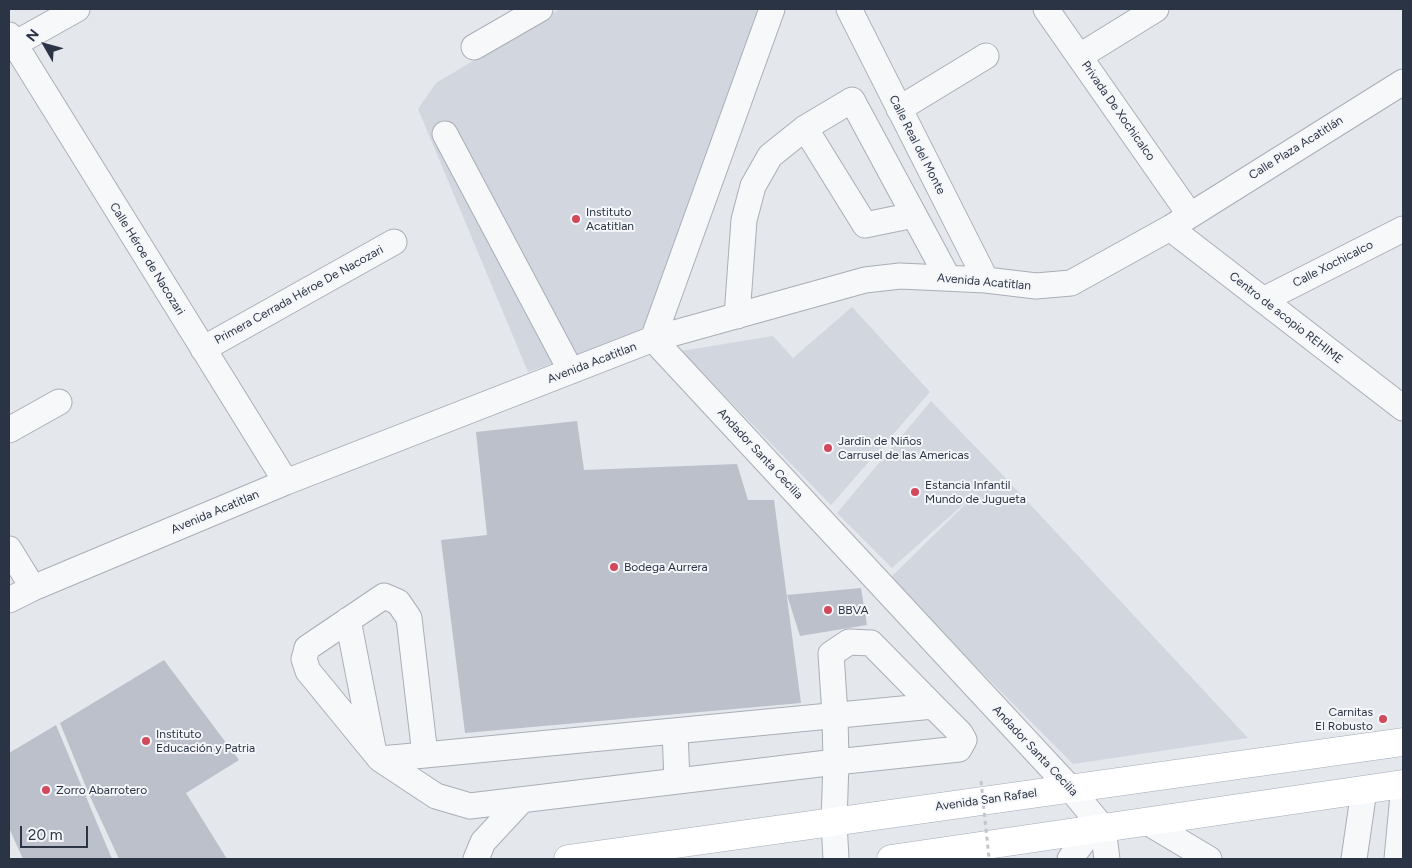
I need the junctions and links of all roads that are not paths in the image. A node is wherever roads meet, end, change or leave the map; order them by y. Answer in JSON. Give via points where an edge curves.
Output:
{"nodes":[{"id":1,"x":77,"y":9,"type":"edge"},
{"id":2,"x":540,"y":9,"type":"edge"},
{"id":3,"x":772,"y":9,"type":"edge"},
{"id":4,"x":849,"y":9,"type":"edge"},
{"id":5,"x":1046,"y":9,"type":"edge"},
{"id":6,"x":1156,"y":9,"type":"edge"},
{"id":7,"x":510,"y":16,"type":"edge"},
{"id":8,"x":11,"y":42,"type":"edge"},
{"id":9,"x":474,"y":47,"type":"dead end"},
{"id":10,"x":986,"y":56,"type":"dead end"},
{"id":11,"x":1080,"y":56,"type":"junction"},
{"id":12,"x":1403,"y":82,"type":"edge"},
{"id":13,"x":899,"y":109,"type":"junction"},
{"id":14,"x":805,"y":128,"type":"junction"},
{"id":15,"x":445,"y":134,"type":"dead end"},
{"id":16,"x":914,"y":214,"type":"junction"},
{"id":17,"x":1180,"y":221,"type":"junction"},
{"id":18,"x":1403,"y":229,"type":"edge"},
{"id":19,"x":394,"y":242,"type":"dead end"},
{"id":20,"x":948,"y":278,"type":"junction"},
{"id":21,"x":986,"y":280,"type":"junction"},
{"id":22,"x":1263,"y":300,"type":"junction"},
{"id":23,"x":737,"y":316,"type":"junction"},
{"id":24,"x":653,"y":339,"type":"junction"},
{"id":25,"x":203,"y":349,"type":"junction"},
{"id":26,"x":571,"y":371,"type":"junction"},
{"id":27,"x":59,"y":402,"type":"dead end"},
{"id":28,"x":1403,"y":408,"type":"edge"},
{"id":29,"x":9,"y":430,"type":"edge"},
{"id":30,"x":286,"y":482,"type":"junction"},
{"id":31,"x":9,"y":549,"type":"edge"},
{"id":32,"x":33,"y":588,"type":"junction"},
{"id":33,"x":9,"y":600,"type":"edge"},
{"id":34,"x":348,"y":620,"type":"junction"},
{"id":35,"x":934,"y":706,"type":"junction"},
{"id":36,"x":835,"y":716,"type":"junction"},
{"id":37,"x":675,"y":731,"type":"junction"},
{"id":38,"x":1403,"y":742,"type":"edge"},
{"id":39,"x":377,"y":755,"type":"junction"},
{"id":40,"x":425,"y":755,"type":"junction"},
{"id":41,"x":836,"y":762,"type":"junction"},
{"id":42,"x":677,"y":781,"type":"junction"},
{"id":43,"x":1403,"y":784,"type":"edge"},
{"id":44,"x":1070,"y":788,"type":"junction"},
{"id":45,"x":1364,"y":790,"type":"junction"},
{"id":46,"x":1403,"y":795,"type":"edge"},
{"id":47,"x":522,"y":800,"type":"junction"},
{"id":48,"x":834,"y":822,"type":"junction"},
{"id":49,"x":1147,"y":822,"type":"junction"},
{"id":50,"x":1098,"y":829,"type":"junction"},
{"id":51,"x":476,"y":859,"type":"edge"},
{"id":52,"x":568,"y":859,"type":"edge"},
{"id":53,"x":836,"y":859,"type":"edge"},
{"id":54,"x":891,"y":859,"type":"edge"},
{"id":55,"x":1070,"y":859,"type":"edge"},
{"id":56,"x":1107,"y":859,"type":"edge"},
{"id":57,"x":1209,"y":859,"type":"edge"},
{"id":58,"x":1354,"y":859,"type":"edge"},
{"id":59,"x":1397,"y":859,"type":"edge"}],
"edges":[{"from":1,"to":8,"type":"street"},
{"from":2,"to":7,"type":"street"},
{"from":3,"to":24,"type":"street"},
{"from":4,"to":13,"type":"street","name":"Calle Real del Monte"},
{"from":5,"to":11,"type":"street","name":"Privada De Xochicalco"},
{"from":6,"to":11,"type":"street"},
{"from":7,"to":9,"type":"street"},
{"from":8,"to":25,"type":"street","name":"Calle Héroe de Nacozari"},
{"from":10,"to":13,"type":"street"},
{"from":11,"to":17,"type":"street","name":"Privada De Xochicalco"},
{"from":12,"to":17,"type":"street","name":"Calle Plaza Acatitlán"},
{"from":13,"to":21,"type":"street","name":"Calle Real del Monte"},
{"from":14,"to":16,"type":"street","via":[[865,225]]},
{"from":14,"to":16,"type":"street","via":[[852,100]]},
{"from":14,"to":23,"type":"street","via":[[770,156],[754,186],[744,220]]},
{"from":15,"to":26,"type":"street"},
{"from":16,"to":20,"type":"street"},
{"from":17,"to":21,"type":"street","name":"Avenida Acatitlan","via":[[1071,283],[1036,286]]},
{"from":17,"to":22,"type":"street","name":"Centro de acopio REHIME"},
{"from":18,"to":22,"type":"street","name":"Calle Xochicalco"},
{"from":19,"to":25,"type":"street","name":"Primera Cerrada Héroe De Nacozari"},
{"from":20,"to":21,"type":"street","name":"Avenida Acatitlan"},
{"from":20,"to":23,"type":"street","name":"Avenida Acatitlan","via":[[900,276],[865,280]]},
{"from":22,"to":28,"type":"street","name":"Centro de acopio REHIME"},
{"from":23,"to":24,"type":"street","name":"Avenida Acatitlan"},
{"from":24,"to":26,"type":"street","name":"Avenida Acatitlan"},
{"from":24,"to":44,"type":"street","name":"Andador Santa Cecilia"},
{"from":25,"to":30,"type":"street","name":"Calle Héroe de Nacozari"},
{"from":26,"to":30,"type":"street","name":"Avenida Acatitlan"},
{"from":27,"to":29,"type":"street"},
{"from":30,"to":32,"type":"street","name":"Avenida Acatitlan"},
{"from":31,"to":32,"type":"street"},
{"from":32,"to":33,"type":"street","name":"Avenida Acatitlan"},
{"from":34,"to":39,"type":"street"},
{"from":34,"to":39,"type":"street","via":[[307,648],[304,659],[308,671]]},
{"from":34,"to":40,"type":"street","via":[[384,596],[398,602],[409,618]]},
{"from":35,"to":36,"type":"street"},
{"from":35,"to":36,"type":"street","via":[[871,643],[849,642],[831,654]]},
{"from":35,"to":41,"type":"street","via":[[960,733],[964,740],[959,749]]},
{"from":36,"to":37,"type":"street"},
{"from":36,"to":41,"type":"street"},
{"from":37,"to":40,"type":"street"},
{"from":37,"to":42,"type":"street"},
{"from":38,"to":44,"type":"main road","name":"Avenida San Rafael"},
{"from":39,"to":40,"type":"street"},
{"from":39,"to":47,"type":"street","via":[[436,796],[470,806]]},
{"from":41,"to":42,"type":"street"},
{"from":41,"to":48,"type":"street"},
{"from":42,"to":47,"type":"street"},
{"from":43,"to":45,"type":"main road"},
{"from":44,"to":48,"type":"main road","name":"Avenida San Rafael"},
{"from":44,"to":50,"type":"street","name":"Andador Santa Cecilia"},
{"from":45,"to":49,"type":"main road"},
{"from":45,"to":58,"type":"street"},
{"from":46,"to":59,"type":"street"},
{"from":47,"to":51,"type":"street","via":[[483,842]]},
{"from":48,"to":52,"type":"main road","name":"Avenida San Rafael"},
{"from":48,"to":53,"type":"street"},
{"from":49,"to":50,"type":"main road"},
{"from":49,"to":57,"type":"street"},
{"from":50,"to":54,"type":"main road"},
{"from":50,"to":55,"type":"street"},
{"from":50,"to":56,"type":"street"}]}
